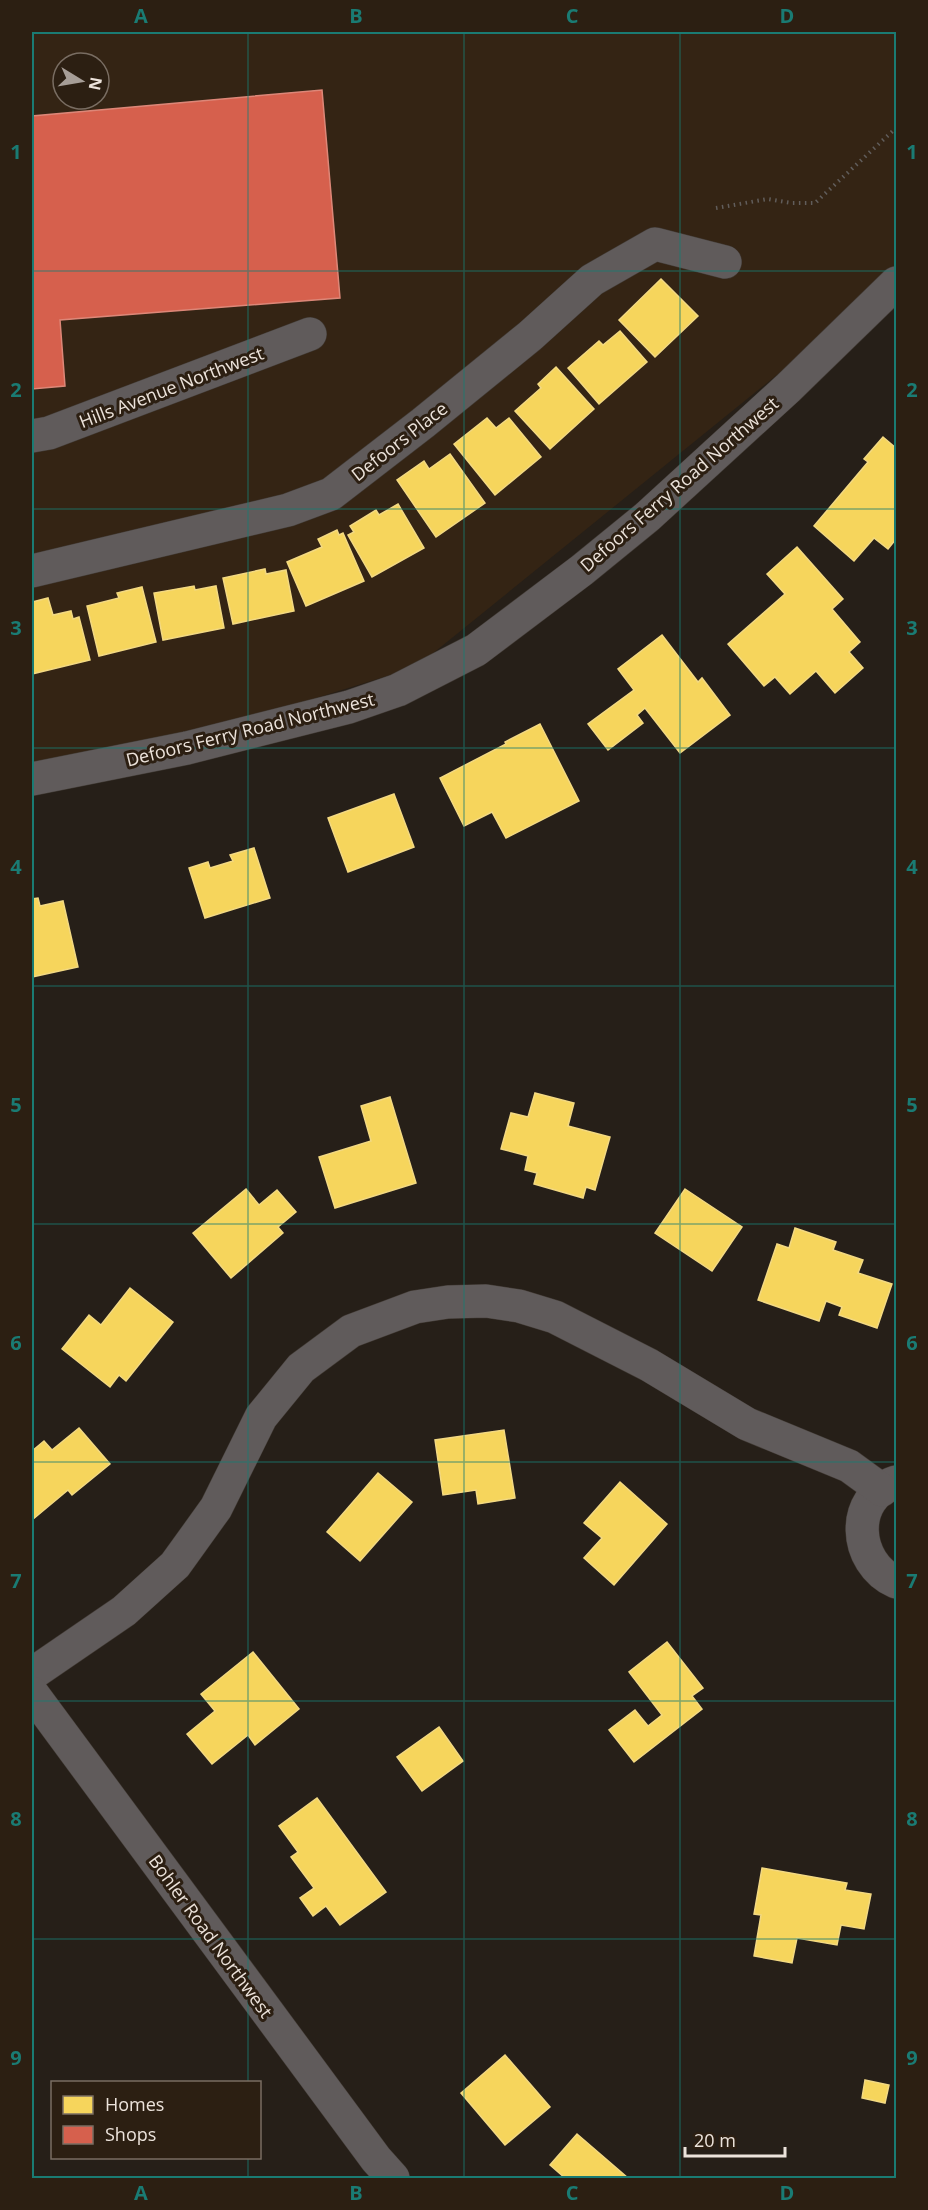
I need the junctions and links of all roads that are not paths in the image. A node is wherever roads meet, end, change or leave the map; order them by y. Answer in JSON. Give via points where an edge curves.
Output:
{"nodes":[{"id":1,"x":724,"y":262,"type":"dead end"},
{"id":2,"x":897,"y":283,"type":"edge"},
{"id":3,"x":310,"y":334,"type":"dead end"},
{"id":4,"x":32,"y":436,"type":"edge"},
{"id":5,"x":32,"y":571,"type":"edge"},
{"id":6,"x":32,"y":779,"type":"edge"},
{"id":7,"x":889,"y":1486,"type":"edge"},
{"id":8,"x":897,"y":1582,"type":"edge"},
{"id":9,"x":32,"y":1674,"type":"edge"},
{"id":10,"x":32,"y":1693,"type":"edge"},
{"id":11,"x":393,"y":2178,"type":"edge"}],
"edges":[{"from":1,"to":5,"type":"street","name":"Defoors Place","via":[[655,244],[592,280],[530,336],[331,494],[288,510]]},
{"from":2,"to":6,"type":"street","name":"Defoors Ferry Road Northwest","via":[[647,517],[477,650],[398,690],[349,707],[187,748]]},
{"from":3,"to":4,"type":"street","name":"Hills Avenue Northwest"},
{"from":7,"to":8,"type":"street","via":[[870,1503],[862,1523],[863,1546],[872,1564]]},
{"from":7,"to":9,"type":"street","via":[[747,1424],[650,1365],[555,1317],[486,1301],[415,1307],[351,1331],[300,1368],[261,1417],[216,1508],[175,1565],[124,1611]]},
{"from":10,"to":11,"type":"street","name":"Bohler Road Northwest"}]}
